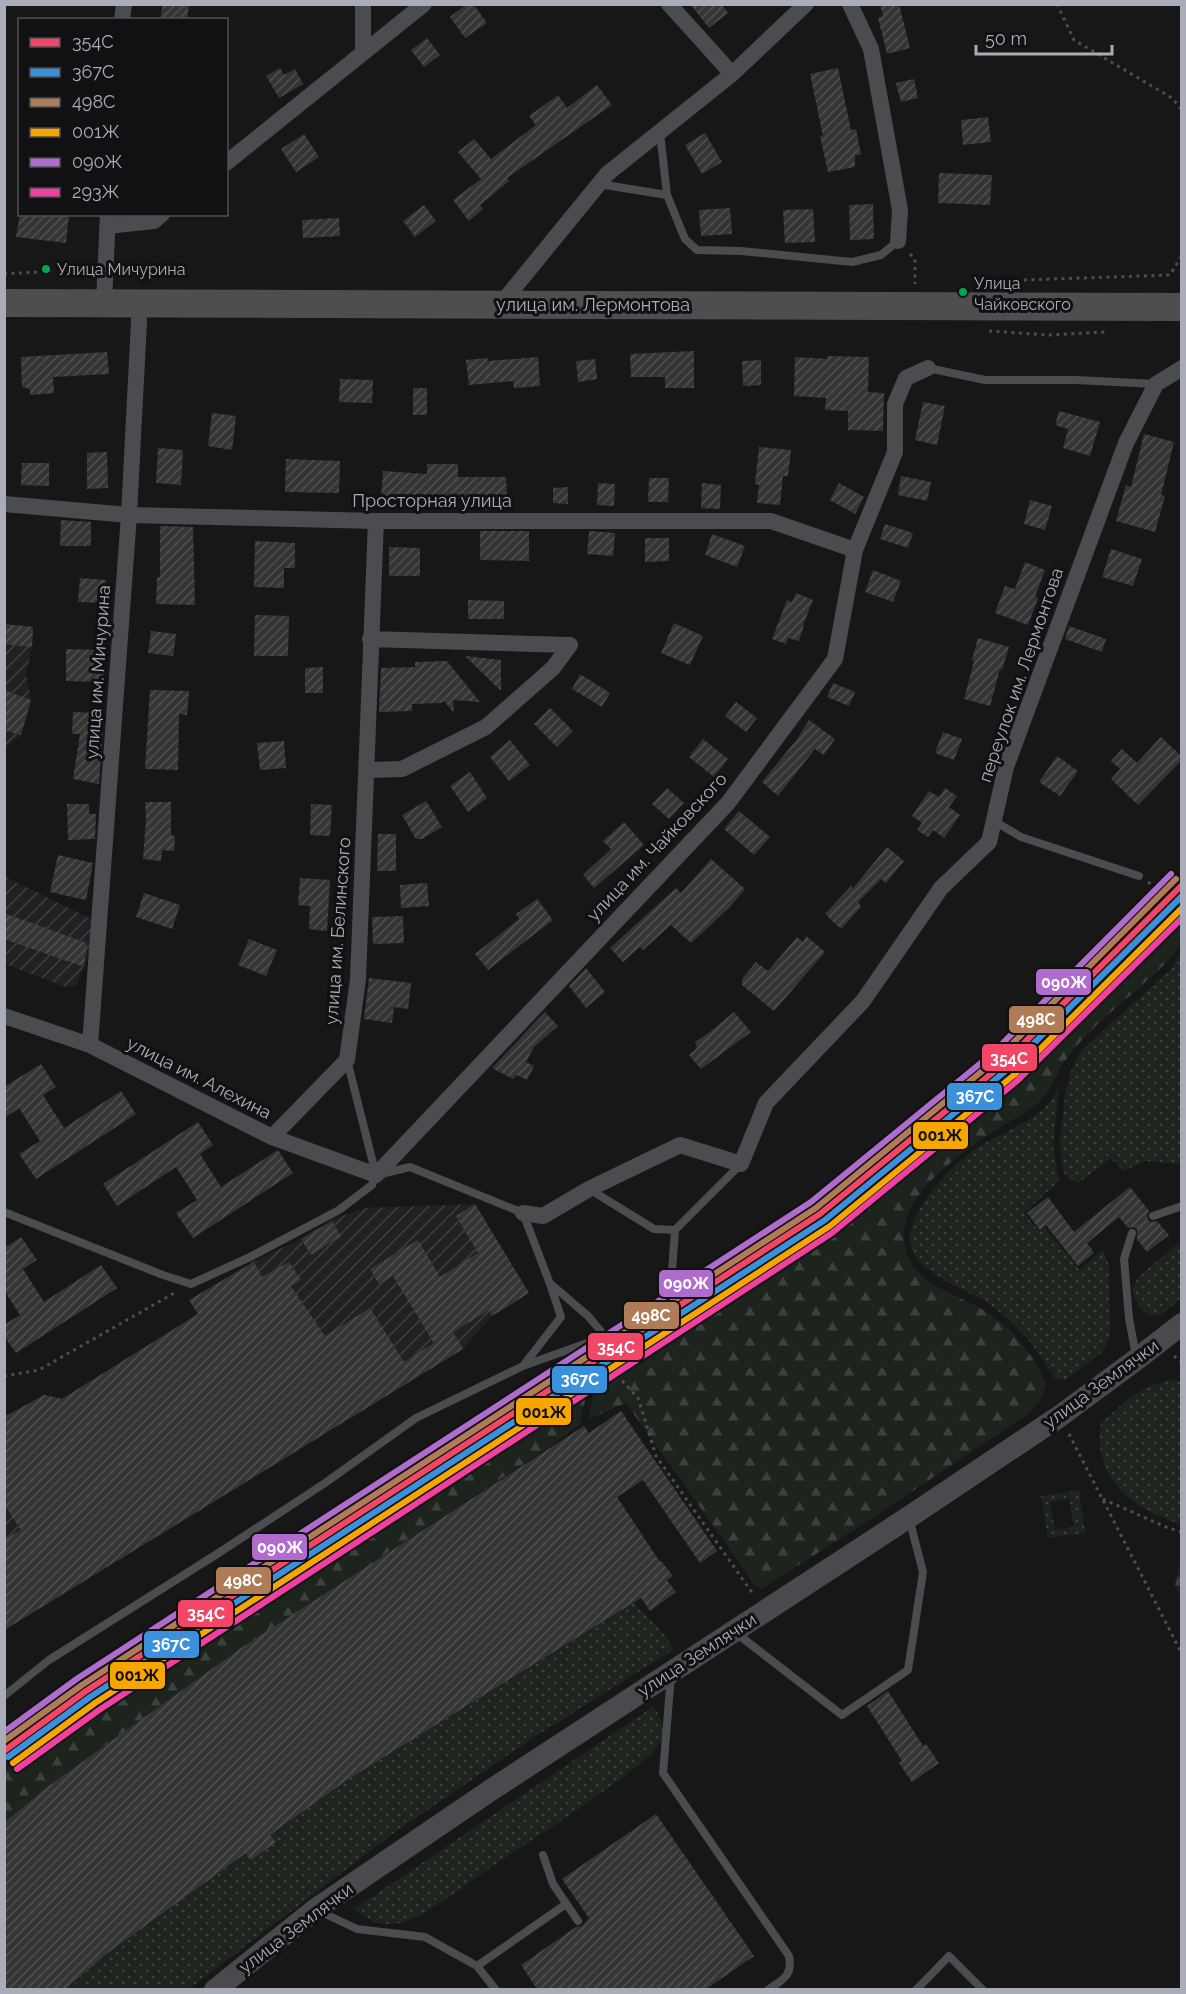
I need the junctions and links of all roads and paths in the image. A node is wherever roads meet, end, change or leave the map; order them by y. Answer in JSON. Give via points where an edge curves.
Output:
{"nodes":[{"id":1,"x":363,"y":4,"type":"edge"},
{"id":2,"x":424,"y":4,"type":"edge"},
{"id":3,"x":669,"y":4,"type":"edge"},
{"id":4,"x":806,"y":4,"type":"edge"},
{"id":5,"x":850,"y":4,"type":"edge"},
{"id":6,"x":1058,"y":4,"type":"edge"},
{"id":7,"x":363,"y":53,"type":"junction"},
{"id":8,"x":732,"y":74,"type":"junction"},
{"id":9,"x":1182,"y":110,"type":"edge"},
{"id":10,"x":660,"y":133,"type":"junction"},
{"id":11,"x":228,"y":161,"type":"edge"},
{"id":12,"x":598,"y":184,"type":"junction"},
{"id":13,"x":667,"y":195,"type":"junction"},
{"id":14,"x":160,"y":216,"type":"edge"},
{"id":15,"x":108,"y":220,"type":"edge"},
{"id":16,"x":898,"y":241,"type":"joint"},
{"id":17,"x":1182,"y":255,"type":"edge"},
{"id":18,"x":915,"y":259,"type":"dead end"},
{"id":19,"x":54,"y":271,"type":"dead end"},
{"id":20,"x":4,"y":274,"type":"edge"},
{"id":21,"x":984,"y":282,"type":"dead end"},
{"id":22,"x":915,"y":284,"type":"dead end"},
{"id":23,"x":104,"y":302,"type":"junction"},
{"id":24,"x":140,"y":302,"type":"junction"},
{"id":25,"x":4,"y":303,"type":"edge"},
{"id":26,"x":501,"y":304,"type":"junction"},
{"id":27,"x":1182,"y":307,"type":"edge"},
{"id":28,"x":928,"y":368,"type":"joint"},
{"id":29,"x":1182,"y":369,"type":"edge"},
{"id":30,"x":1156,"y":384,"type":"junction"},
{"id":31,"x":4,"y":504,"type":"edge"},
{"id":32,"x":129,"y":514,"type":"junction"},
{"id":33,"x":376,"y":521,"type":"junction"},
{"id":34,"x":855,"y":550,"type":"junction"},
{"id":35,"x":370,"y":639,"type":"junction"},
{"id":36,"x":368,"y":770,"type":"junction"},
{"id":37,"x":994,"y":821,"type":"junction"},
{"id":38,"x":1139,"y":876,"type":"joint"},
{"id":39,"x":1182,"y":906,"type":"edge"},
{"id":40,"x":4,"y":1016,"type":"edge"},
{"id":41,"x":90,"y":1045,"type":"junction"},
{"id":42,"x":346,"y":1060,"type":"junction"},
{"id":43,"x":272,"y":1137,"type":"junction"},
{"id":44,"x":741,"y":1164,"type":"junction"},
{"id":45,"x":376,"y":1175,"type":"junction"},
{"id":46,"x":589,"y":1189,"type":"junction"},
{"id":47,"x":1182,"y":1206,"type":"edge"},
{"id":48,"x":4,"y":1212,"type":"edge"},
{"id":49,"x":523,"y":1214,"type":"junction"},
{"id":50,"x":1153,"y":1216,"type":"dead end"},
{"id":51,"x":675,"y":1230,"type":"junction"},
{"id":52,"x":1132,"y":1233,"type":"dead end"},
{"id":53,"x":191,"y":1284,"type":"junction"},
{"id":54,"x":550,"y":1284,"type":"junction"},
{"id":55,"x":1182,"y":1324,"type":"edge"},
{"id":56,"x":605,"y":1336,"type":"junction"},
{"id":57,"x":1137,"y":1359,"type":"junction"},
{"id":58,"x":523,"y":1366,"type":"junction"},
{"id":59,"x":4,"y":1376,"type":"edge"},
{"id":60,"x":1060,"y":1416,"type":"junction"},
{"id":61,"x":1102,"y":1499,"type":"junction"},
{"id":62,"x":909,"y":1517,"type":"junction"},
{"id":63,"x":1182,"y":1532,"type":"edge"},
{"id":64,"x":765,"y":1611,"type":"junction"},
{"id":65,"x":733,"y":1631,"type":"junction"},
{"id":66,"x":1182,"y":1654,"type":"edge"},
{"id":67,"x":671,"y":1672,"type":"junction"},
{"id":68,"x":4,"y":1696,"type":"edge"},
{"id":69,"x":543,"y":1855,"type":"dead end"},
{"id":70,"x":566,"y":1904,"type":"junction"},
{"id":71,"x":316,"y":1909,"type":"junction"},
{"id":72,"x":578,"y":1922,"type":"dead end"},
{"id":73,"x":477,"y":1966,"type":"junction"},
{"id":74,"x":215,"y":1989,"type":"edge"},
{"id":75,"x":496,"y":1989,"type":"edge"},
{"id":76,"x":768,"y":1989,"type":"edge"},
{"id":77,"x":916,"y":1989,"type":"edge"},
{"id":78,"x":983,"y":1989,"type":"edge"}],
"edges":[{"from":1,"to":7,"type":"street"},
{"from":2,"to":7,"type":"street"},
{"from":3,"to":8,"type":"street"},
{"from":4,"to":8,"type":"street"},
{"from":5,"to":16,"type":"street","via":[[871,49],[900,210]]},
{"from":6,"to":9,"type":"path","via":[[1074,40],[1172,98]]},
{"from":7,"to":11,"type":"street"},
{"from":8,"to":10,"type":"street"},
{"from":10,"to":12,"type":"street"},
{"from":10,"to":13,"type":"lane"},
{"from":12,"to":13,"type":"lane"},
{"from":12,"to":26,"type":"street"},
{"from":13,"to":16,"type":"lane","via":[[685,239],[697,250],[852,262],[881,255]]},
{"from":14,"to":15,"type":"street","via":[[154,221]]},
{"from":15,"to":23,"type":"street"},
{"from":17,"to":21,"type":"path","via":[[1170,275]]},
{"from":18,"to":22,"type":"path"},
{"from":19,"to":20,"type":"path"},
{"from":23,"to":24,"type":"highway","name":"улица им. Лермонтова"},
{"from":23,"to":25,"type":"highway","name":"улица им. Лермонтова"},
{"from":24,"to":26,"type":"highway","name":"улица им. Лермонтова"},
{"from":24,"to":32,"type":"street","name":"улица им. Мичурина"},
{"from":26,"to":27,"type":"highway","name":"улица им. Лермонтова"},
{"from":28,"to":30,"type":"lane","via":[[985,380]]},
{"from":28,"to":34,"type":"street","name":"улица им. Чайковского","via":[[906,378],[895,404],[895,452]]},
{"from":29,"to":30,"type":"street"},
{"from":30,"to":37,"type":"street","name":"переулок им. Лермонтова","via":[[1126,443],[1010,756]]},
{"from":31,"to":32,"type":"street","name":"Просторная улица"},
{"from":32,"to":33,"type":"street","name":"Просторная улица"},
{"from":32,"to":41,"type":"street","name":"улица им. Мичурина"},
{"from":33,"to":34,"type":"street","name":"Просторная улица","via":[[771,522]]},
{"from":33,"to":35,"type":"street","name":"улица им. Белинского"},
{"from":34,"to":45,"type":"street","name":"улица им. Чайковского","via":[[835,659],[728,803]]},
{"from":35,"to":36,"type":"street","name":"улица им. Белинского"},
{"from":35,"to":36,"type":"street","via":[[570,645],[553,668],[486,727],[402,769]]},
{"from":36,"to":42,"type":"street","name":"улица им. Белинского","via":[[358,979]]},
{"from":37,"to":38,"type":"lane","via":[[1021,837]]},
{"from":37,"to":44,"type":"street","name":"переулок им. Лермонтова","via":[[989,842],[941,888],[863,1001],[766,1103]]},
{"from":38,"to":39,"type":"path"},
{"from":40,"to":41,"type":"street","name":"улица им. Алехина"},
{"from":41,"to":43,"type":"street","name":"улица им. Алехина"},
{"from":42,"to":43,"type":"street"},
{"from":42,"to":45,"type":"lane"},
{"from":43,"to":45,"type":"street","name":"улица им. Алехина"},
{"from":44,"to":46,"type":"street","via":[[680,1145]]},
{"from":44,"to":51,"type":"lane"},
{"from":45,"to":49,"type":"lane","via":[[410,1167]]},
{"from":45,"to":53,"type":"lane","via":[[372,1185],[339,1210]]},
{"from":46,"to":49,"type":"street","via":[[543,1216]]},
{"from":46,"to":51,"type":"lane","via":[[654,1229]]},
{"from":47,"to":50,"type":"lane"},
{"from":48,"to":53,"type":"lane"},
{"from":49,"to":54,"type":"lane"},
{"from":51,"to":56,"type":"lane","via":[[672,1271],[660,1306],[629,1328]]},
{"from":52,"to":57,"type":"lane","via":[[1124,1259],[1128,1318]]},
{"from":53,"to":59,"type":"path","via":[[39,1370]]},
{"from":54,"to":56,"type":"lane"},
{"from":54,"to":58,"type":"lane","via":[[561,1317]]},
{"from":55,"to":57,"type":"main road","name":"улица Землячки"},
{"from":56,"to":58,"type":"lane"},
{"from":56,"to":64,"type":"path","via":[[603,1354],[638,1398],[656,1456]]},
{"from":57,"to":60,"type":"main road","name":"улица Землячки"},
{"from":58,"to":68,"type":"lane","via":[[416,1418],[325,1483],[49,1660]]},
{"from":60,"to":61,"type":"path"},
{"from":60,"to":62,"type":"main road","name":"улица Землячки"},
{"from":61,"to":63,"type":"path"},
{"from":61,"to":66,"type":"path"},
{"from":62,"to":64,"type":"main road","name":"улица Землячки"},
{"from":62,"to":65,"type":"lane","via":[[923,1572],[908,1670],[842,1715]]},
{"from":64,"to":65,"type":"main road","name":"улица Землячки"},
{"from":65,"to":67,"type":"main road","name":"улица Землячки"},
{"from":67,"to":71,"type":"main road","name":"улица Землячки"},
{"from":67,"to":76,"type":"lane","via":[[663,1773],[789,1956],[788,1976]]},
{"from":69,"to":70,"type":"lane","via":[[553,1884]]},
{"from":70,"to":72,"type":"lane"},
{"from":70,"to":73,"type":"lane"},
{"from":71,"to":73,"type":"lane","via":[[357,1929],[425,1937]]},
{"from":71,"to":74,"type":"main road","name":"улица Землячки"},
{"from":73,"to":75,"type":"lane"},
{"from":77,"to":78,"type":"lane","via":[[949,1956]]}]}
